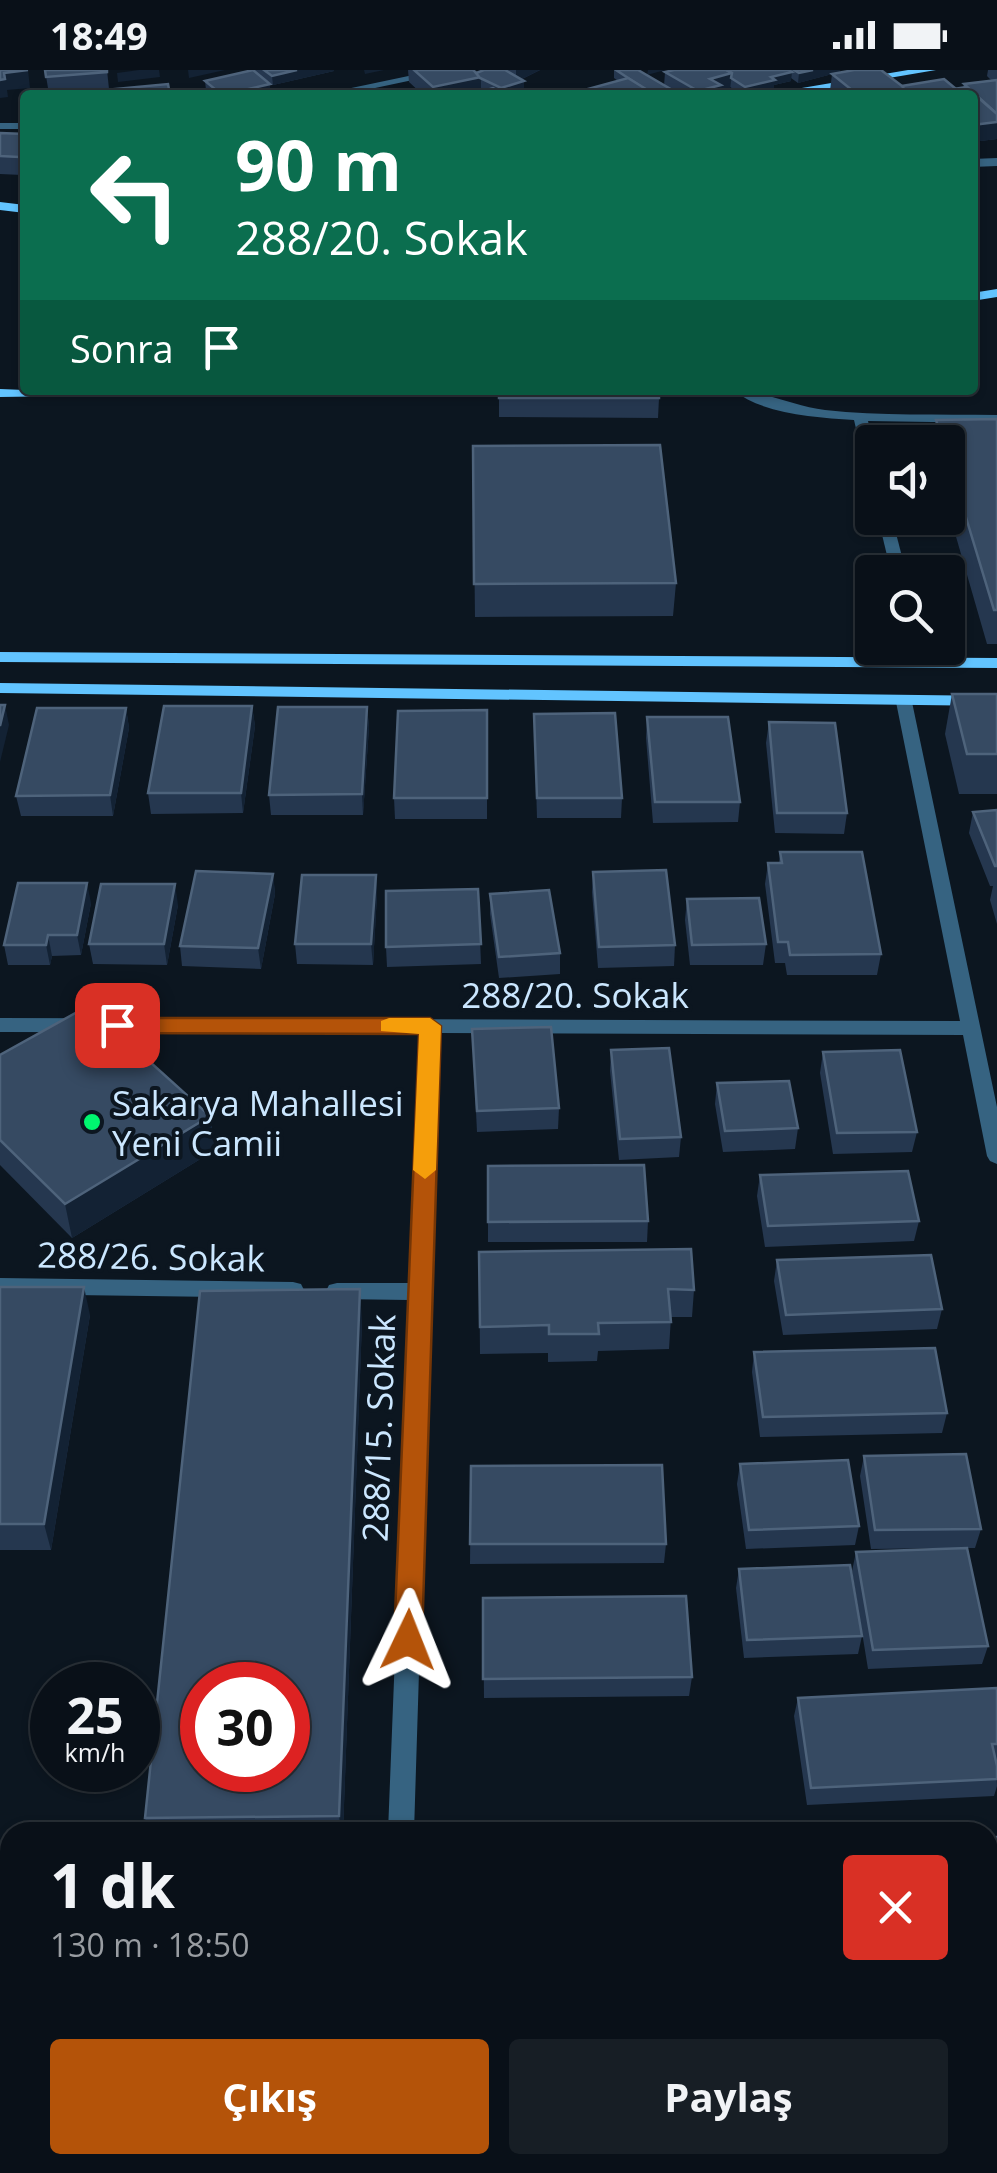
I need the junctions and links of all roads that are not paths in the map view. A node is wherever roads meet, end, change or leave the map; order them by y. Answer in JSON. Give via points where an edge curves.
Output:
{"nodes":[{"id":1,"x":352,"y":70,"type":"edge"},
{"id":2,"x":454,"y":70,"type":"edge"},
{"id":3,"x":876,"y":70,"type":"edge"},
{"id":4,"x":930,"y":70,"type":"edge"},
{"id":5,"x":888,"y":78,"type":"junction"},
{"id":6,"x":368,"y":90,"type":"edge"},
{"id":7,"x":378,"y":90,"type":"edge"},
{"id":8,"x":803,"y":90,"type":"edge"},
{"id":9,"x":748,"y":395,"type":"edge"},
{"id":10,"x":860,"y":414,"type":"junction"},
{"id":11,"x":997,"y":420,"type":"edge"},
{"id":12,"x":862,"y":425,"type":"edge"},
{"id":13,"x":855,"y":655,"type":"edge"},
{"id":14,"x":0,"y":657,"type":"edge"},
{"id":15,"x":965,"y":660,"type":"edge"},
{"id":16,"x":997,"y":663,"type":"edge"},
{"id":17,"x":0,"y":688,"type":"edge"},
{"id":18,"x":904,"y":702,"type":"junction"},
{"id":19,"x":997,"y":702,"type":"edge"},
{"id":20,"x":0,"y":1025,"type":"edge"},
{"id":21,"x":430,"y":1026,"type":"junction"},
{"id":22,"x":970,"y":1028,"type":"junction"},
{"id":23,"x":997,"y":1156,"type":"edge"},
{"id":24,"x":0,"y":1286,"type":"edge"},
{"id":25,"x":420,"y":1292,"type":"junction"},
{"id":26,"x":401,"y":1822,"type":"edge"}],
"edges":[{"from":1,"to":6,"type":"street"},
{"from":2,"to":7,"type":"street"},
{"from":3,"to":5,"type":"street"},
{"from":4,"to":5,"type":"street"},
{"from":5,"to":8,"type":"street"},
{"from":9,"to":10,"type":"street","via":[[794,411]]},
{"from":10,"to":11,"type":"street"},
{"from":10,"to":12,"type":"street"},
{"from":13,"to":14,"type":"street"},
{"from":15,"to":16,"type":"street"},
{"from":17,"to":18,"type":"street"},
{"from":18,"to":19,"type":"street"},
{"from":18,"to":22,"type":"street"},
{"from":20,"to":21,"type":"street","name":"288/20. Sokak"},
{"from":21,"to":22,"type":"street","name":"288/20. Sokak"},
{"from":21,"to":25,"type":"street","name":"288/15. Sokak"},
{"from":22,"to":23,"type":"street"},
{"from":24,"to":25,"type":"street","name":"288/26. Sokak"},
{"from":25,"to":26,"type":"street","name":"288/15. Sokak"}]}
